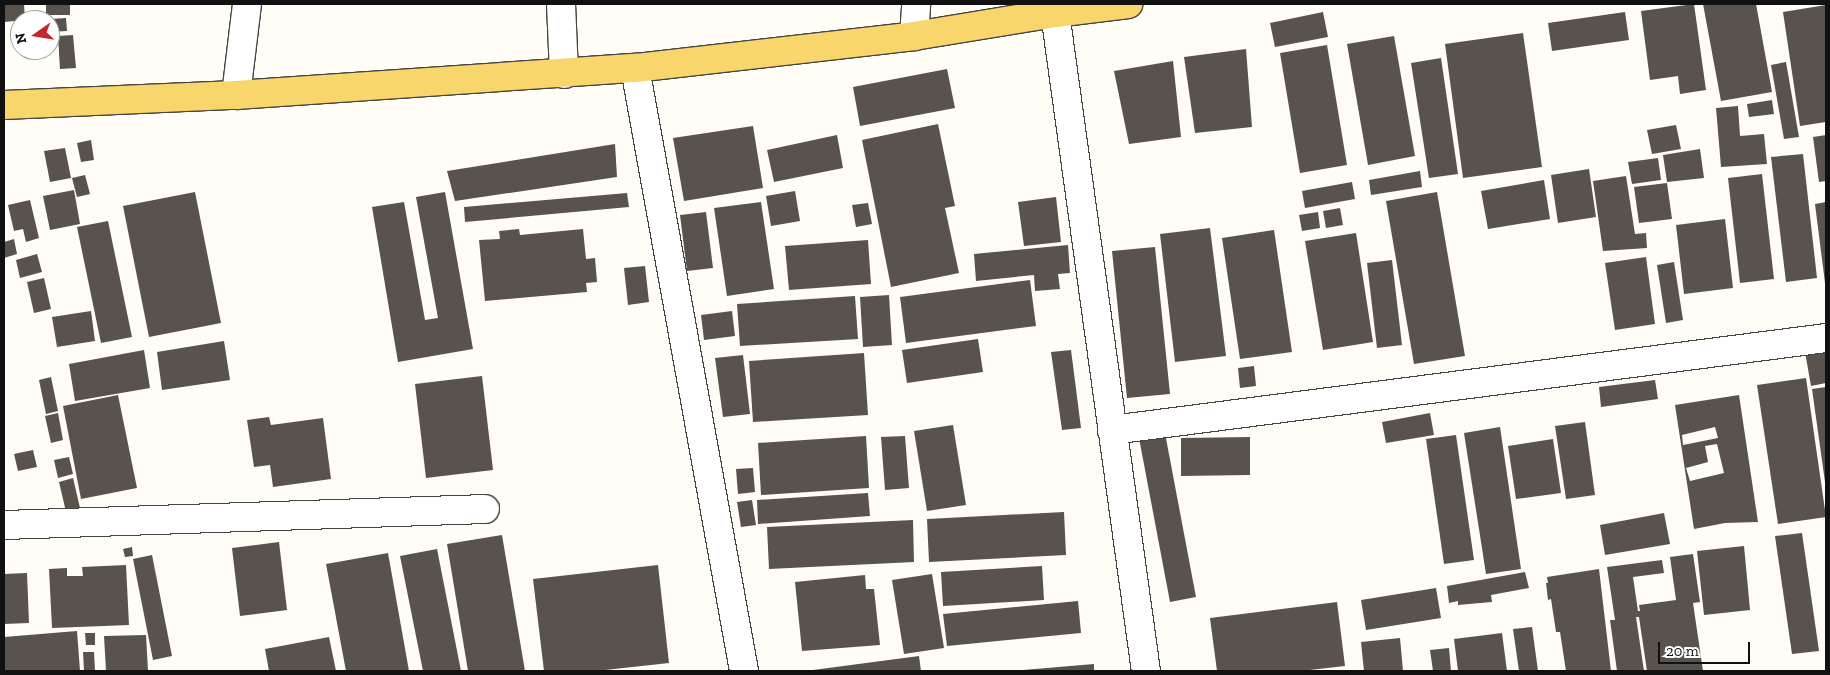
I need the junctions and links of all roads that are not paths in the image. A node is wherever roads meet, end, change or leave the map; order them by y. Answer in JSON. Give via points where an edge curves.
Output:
{"nodes":[{"id":1,"x":247,"y":4,"type":"edge"},
{"id":2,"x":561,"y":4,"type":"edge"},
{"id":3,"x":916,"y":4,"type":"edge"},
{"id":4,"x":1128,"y":4,"type":"edge"},
{"id":5,"x":1055,"y":13,"type":"junction"},
{"id":6,"x":914,"y":36,"type":"junction"},
{"id":7,"x":635,"y":68,"type":"junction"},
{"id":8,"x":564,"y":74,"type":"junction"},
{"id":9,"x":236,"y":95,"type":"junction"},
{"id":10,"x":4,"y":105,"type":"edge"},
{"id":11,"x":1826,"y":338,"type":"edge"},
{"id":12,"x":1112,"y":430,"type":"junction"},
{"id":13,"x":485,"y":509,"type":"dead end"},
{"id":14,"x":4,"y":525,"type":"edge"},
{"id":15,"x":744,"y":671,"type":"edge"},
{"id":16,"x":1146,"y":671,"type":"edge"}],
"edges":[{"from":1,"to":9,"type":"street"},
{"from":2,"to":8,"type":"street"},
{"from":3,"to":6,"type":"street"},
{"from":4,"to":5,"type":"main road"},
{"from":5,"to":6,"type":"main road"},
{"from":5,"to":12,"type":"street"},
{"from":6,"to":7,"type":"main road"},
{"from":7,"to":8,"type":"main road"},
{"from":7,"to":15,"type":"street"},
{"from":8,"to":9,"type":"main road"},
{"from":9,"to":10,"type":"main road"},
{"from":11,"to":12,"type":"street"},
{"from":12,"to":16,"type":"street"},
{"from":13,"to":14,"type":"street"}]}
